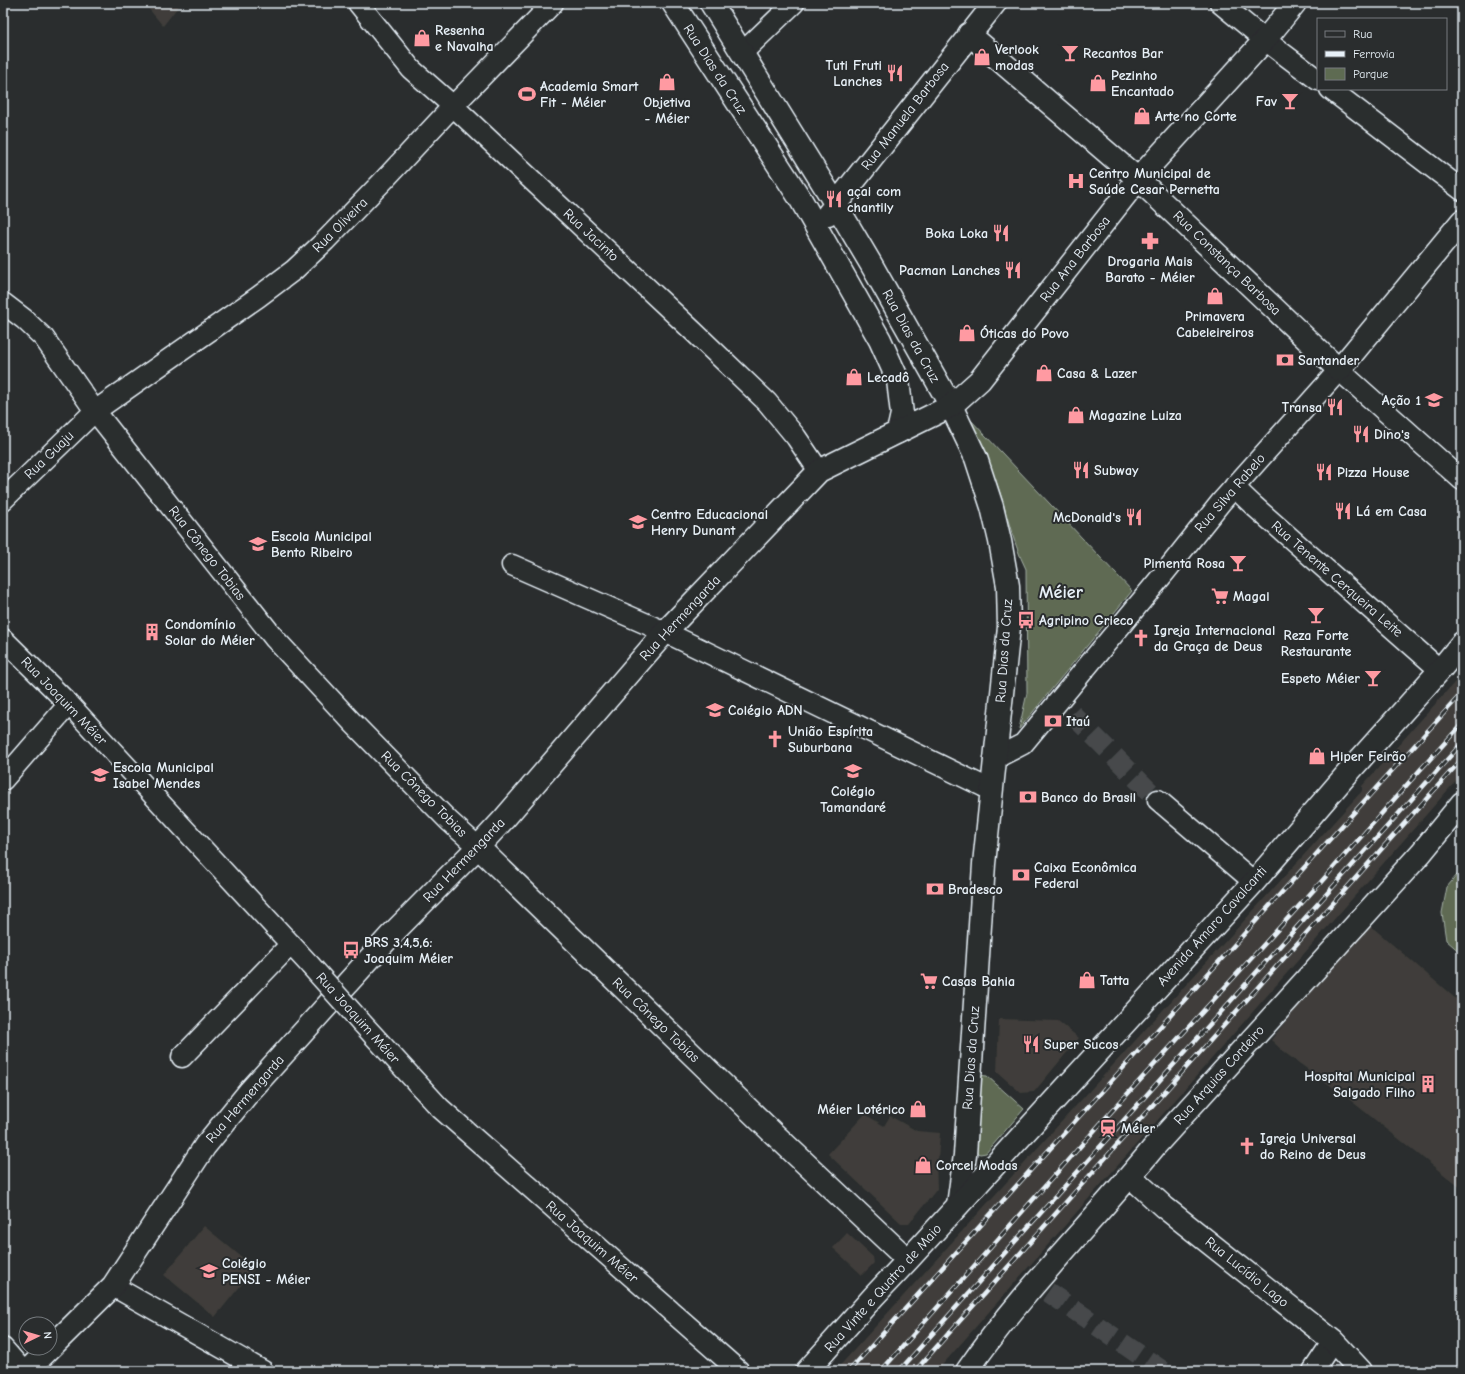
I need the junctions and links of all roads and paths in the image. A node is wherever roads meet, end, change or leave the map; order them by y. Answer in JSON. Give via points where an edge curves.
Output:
{"nodes":[{"id":1,"x":358,"y":3,"type":"edge"},
{"id":2,"x":553,"y":3,"type":"edge"},
{"id":3,"x":673,"y":3,"type":"edge"},
{"id":4,"x":711,"y":3,"type":"edge"},
{"id":5,"x":794,"y":3,"type":"edge"},
{"id":6,"x":995,"y":3,"type":"edge"},
{"id":7,"x":1220,"y":3,"type":"edge"},
{"id":8,"x":1295,"y":3,"type":"edge"},
{"id":9,"x":969,"y":34,"type":"junction"},
{"id":10,"x":1265,"y":40,"type":"junction"},
{"id":11,"x":742,"y":52,"type":"junction"},
{"id":12,"x":1317,"y":79,"type":"edge"},
{"id":13,"x":1331,"y":90,"type":"edge"},
{"id":14,"x":453,"y":106,"type":"junction"},
{"id":15,"x":1138,"y":179,"type":"junction"},
{"id":16,"x":1462,"y":190,"type":"edge"},
{"id":17,"x":835,"y":203,"type":"junction"},
{"id":18,"x":1462,"y":222,"type":"edge"},
{"id":19,"x":818,"y":230,"type":"junction"},
{"id":20,"x":3,"y":303,"type":"edge"},
{"id":21,"x":1339,"y":370,"type":"junction"},
{"id":22,"x":951,"y":406,"type":"junction"},
{"id":23,"x":95,"y":411,"type":"junction"},
{"id":24,"x":898,"y":432,"type":"junction"},
{"id":25,"x":819,"y":471,"type":"junction"},
{"id":26,"x":1462,"y":480,"type":"edge"},
{"id":27,"x":1234,"y":487,"type":"junction"},
{"id":28,"x":3,"y":500,"type":"edge"},
{"id":29,"x":512,"y":565,"type":"dead end"},
{"id":30,"x":665,"y":632,"type":"junction"},
{"id":31,"x":3,"y":639,"type":"edge"},
{"id":32,"x":1462,"y":643,"type":"edge"},
{"id":33,"x":1440,"y":670,"type":"junction"},
{"id":34,"x":69,"y":704,"type":"junction"},
{"id":35,"x":994,"y":759,"type":"junction"},
{"id":36,"x":3,"y":780,"type":"edge"},
{"id":37,"x":991,"y":790,"type":"junction"},
{"id":38,"x":1158,"y":800,"type":"tunnel mouth"},
{"id":39,"x":1462,"y":803,"type":"edge"},
{"id":40,"x":478,"y":847,"type":"junction"},
{"id":41,"x":1254,"y":882,"type":"junction"},
{"id":42,"x":291,"y":944,"type":"junction"},
{"id":43,"x":182,"y":1056,"type":"dead end"},
{"id":44,"x":1130,"y":1176,"type":"junction"},
{"id":45,"x":958,"y":1205,"type":"junction"},
{"id":46,"x":908,"y":1260,"type":"junction"},
{"id":47,"x":113,"y":1286,"type":"junction"},
{"id":48,"x":1333,"y":1341,"type":"junction"},
{"id":49,"x":3,"y":1348,"type":"edge"},
{"id":50,"x":23,"y":1371,"type":"edge"},
{"id":51,"x":27,"y":1371,"type":"edge"},
{"id":52,"x":261,"y":1371,"type":"edge"},
{"id":53,"x":739,"y":1371,"type":"edge"},
{"id":54,"x":808,"y":1371,"type":"edge"},
{"id":55,"x":967,"y":1371,"type":"edge"},
{"id":56,"x":1313,"y":1371,"type":"edge"},
{"id":57,"x":1361,"y":1371,"type":"edge"}],
"edges":[{"from":1,"to":14,"type":"street","name":"Rua Jacinto","via":[[411,69]]},
{"from":2,"to":14,"type":"street","name":"Rua Oliveira"},
{"from":3,"to":19,"type":"main road","name":"Rua Dias da Cruz"},
{"from":4,"to":11,"type":"main road","name":"Rua Dias da Cruz"},
{"from":5,"to":11,"type":"street"},
{"from":6,"to":9,"type":"main road","name":"Rua Manuela Barbosa"},
{"from":7,"to":10,"type":"street"},
{"from":8,"to":10,"type":"main road","name":"Rua Ana Barbosa"},
{"from":9,"to":15,"type":"main road","name":"Rua Constança Barbosa"},
{"from":9,"to":17,"type":"main road","name":"Rua Manuela Barbosa"},
{"from":10,"to":12,"type":"street"},
{"from":10,"to":15,"type":"main road","name":"Rua Ana Barbosa"},
{"from":11,"to":17,"type":"main road","name":"Rua Dias da Cruz"},
{"from":13,"to":16,"type":"street"},
{"from":14,"to":23,"type":"street","name":"Rua Oliveira","via":[[294,270]]},
{"from":14,"to":25,"type":"street","name":"Rua Jacinto","via":[[768,402],[796,436]]},
{"from":15,"to":21,"type":"main road","name":"Rua Constança Barbosa"},
{"from":15,"to":22,"type":"main road","name":"Rua Ana Barbosa","via":[[980,380]]},
{"from":17,"to":19,"type":"main road","name":"Rua Manuela Barbosa"},
{"from":17,"to":22,"type":"main road","name":"Rua Dias da Cruz"},
{"from":18,"to":21,"type":"main road","name":"Rua Silva Rabelo"},
{"from":19,"to":24,"type":"main road","name":"Rua Dias da Cruz","via":[[880,340],[898,380],[902,414]]},
{"from":20,"to":23,"type":"street","name":"Rua Cônego Tobias","via":[[44,338]]},
{"from":21,"to":26,"type":"street","name":"Rua Constança Barbosa"},
{"from":21,"to":27,"type":"street","name":"Rua Silva Rabelo"},
{"from":22,"to":24,"type":"main road","name":"Rua Hermengarda"},
{"from":22,"to":35,"type":"main road","name":"Rua Dias da Cruz","via":[[976,458],[992,507],[1008,586],[1008,627]]},
{"from":23,"to":28,"type":"street","name":"Rua Guaju"},
{"from":23,"to":40,"type":"street","name":"Rua Cônego Tobias","via":[[275,639],[368,739]]},
{"from":24,"to":25,"type":"main road","name":"Rua Hermengarda"},
{"from":25,"to":30,"type":"main road","name":"Rua Hermengarda"},
{"from":27,"to":33,"type":"street","name":"Rua Tenente Cerqueira Leite"},
{"from":27,"to":35,"type":"street","name":"Rua Silva Rabelo","via":[[1166,571],[1066,708],[1023,744]]},
{"from":29,"to":30,"type":"street"},
{"from":30,"to":37,"type":"street"},
{"from":30,"to":40,"type":"main road","name":"Rua Hermengarda"},
{"from":31,"to":34,"type":"street","name":"Rua Joaquim Méier"},
{"from":32,"to":33,"type":"main road","name":"Avenida Amaro Cavalcanti"},
{"from":33,"to":41,"type":"main road","name":"Avenida Amaro Cavalcanti"},
{"from":34,"to":36,"type":"street"},
{"from":34,"to":42,"type":"street","name":"Rua Joaquim Méier"},
{"from":35,"to":37,"type":"main road","name":"Rua Dias da Cruz"},
{"from":37,"to":45,"type":"main road","name":"Rua Dias da Cruz","via":[[965,1155]]},
{"from":38,"to":41,"type":"street"},
{"from":39,"to":44,"type":"main road","name":"Rua Arquias Cordeiro","via":[[1421,853],[1154,1146]]},
{"from":40,"to":46,"type":"main road","name":"Rua Cônego Tobias"},
{"from":40,"to":47,"type":"main road","name":"Rua Hermengarda","via":[[391,935],[204,1146]]},
{"from":41,"to":45,"type":"main road","name":"Avenida Amaro Cavalcanti"},
{"from":42,"to":43,"type":"street"},
{"from":42,"to":53,"type":"street","name":"Rua Joaquim Méier","bridge":true,"via":[[440,1108]]},
{"from":44,"to":48,"type":"main road","name":"Rua Lucídio Lago","via":[[1164,1207]]},
{"from":44,"to":55,"type":"main road","name":"Rua Arquias Cordeiro","via":[[1035,1283]]},
{"from":45,"to":46,"type":"main road","name":"Rua Vinte e Quatro de Maio"},
{"from":46,"to":54,"type":"main road","name":"Rua Vinte e Quatro de Maio"},
{"from":47,"to":51,"type":"main road","name":"Rua Hermengarda"},
{"from":47,"to":52,"type":"street"},
{"from":48,"to":56,"type":"street"},
{"from":48,"to":57,"type":"main road","name":"Rua Lucídio Lago"},
{"from":49,"to":50,"type":"street"}]}
